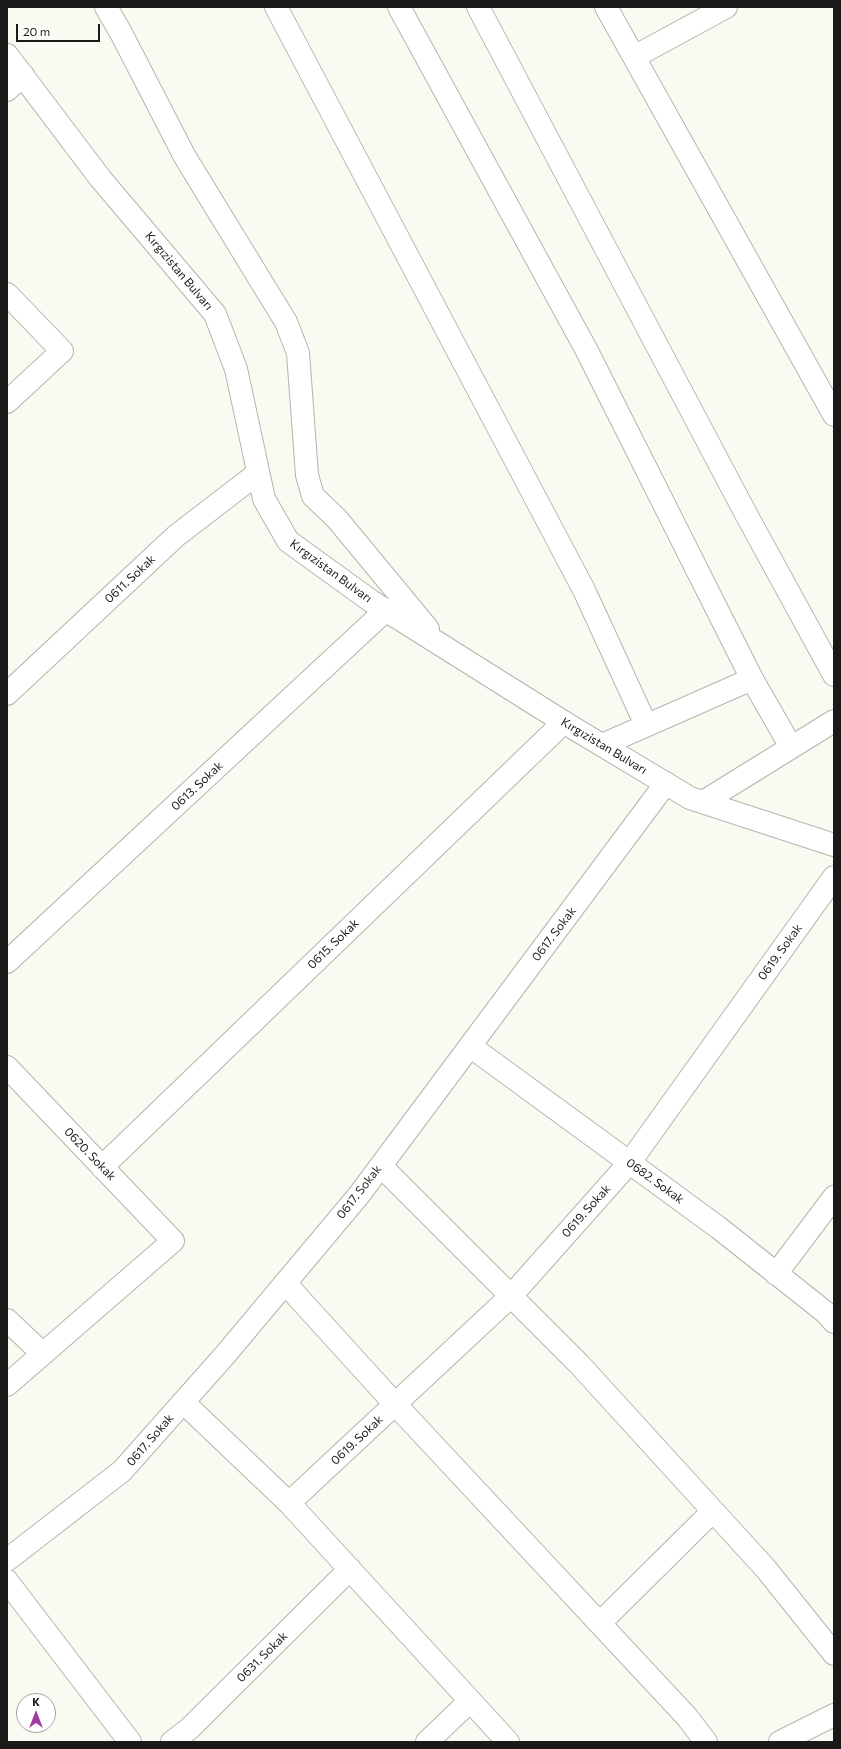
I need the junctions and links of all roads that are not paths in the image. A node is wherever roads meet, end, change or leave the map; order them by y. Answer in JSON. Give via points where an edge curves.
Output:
{"nodes":[{"id":1,"x":106,"y":7,"type":"edge"},
{"id":2,"x":276,"y":7,"type":"edge"},
{"id":3,"x":399,"y":7,"type":"edge"},
{"id":4,"x":478,"y":7,"type":"edge"},
{"id":5,"x":606,"y":7,"type":"edge"},
{"id":6,"x":726,"y":7,"type":"edge"},
{"id":7,"x":7,"y":55,"type":"edge"},
{"id":8,"x":634,"y":57,"type":"junction"},
{"id":9,"x":23,"y":75,"type":"junction"},
{"id":10,"x":7,"y":90,"type":"edge"},
{"id":11,"x":7,"y":294,"type":"edge"},
{"id":12,"x":7,"y":402,"type":"edge"},
{"id":13,"x":834,"y":416,"type":"edge"},
{"id":14,"x":258,"y":473,"type":"junction"},
{"id":15,"x":386,"y":610,"type":"junction"},
{"id":16,"x":440,"y":644,"type":"junction"},
{"id":17,"x":834,"y":675,"type":"edge"},
{"id":18,"x":752,"y":679,"type":"junction"},
{"id":19,"x":7,"y":694,"type":"edge"},
{"id":20,"x":834,"y":721,"type":"edge"},
{"id":21,"x":564,"y":722,"type":"junction"},
{"id":22,"x":646,"y":725,"type":"junction"},
{"id":23,"x":602,"y":745,"type":"junction"},
{"id":24,"x":791,"y":747,"type":"junction"},
{"id":25,"x":666,"y":783,"type":"junction"},
{"id":26,"x":703,"y":802,"type":"junction"},
{"id":27,"x":834,"y":846,"type":"edge"},
{"id":28,"x":834,"y":877,"type":"edge"},
{"id":29,"x":7,"y":962,"type":"edge"},
{"id":30,"x":470,"y":1046,"type":"junction"},
{"id":31,"x":7,"y":1067,"type":"edge"},
{"id":32,"x":630,"y":1162,"type":"junction"},
{"id":33,"x":381,"y":1166,"type":"junction"},
{"id":34,"x":102,"y":1167,"type":"junction"},
{"id":35,"x":834,"y":1197,"type":"edge"},
{"id":36,"x":776,"y":1274,"type":"junction"},
{"id":37,"x":285,"y":1283,"type":"junction"},
{"id":38,"x":511,"y":1296,"type":"junction"},
{"id":39,"x":7,"y":1320,"type":"edge"},
{"id":40,"x":834,"y":1322,"type":"edge"},
{"id":41,"x":43,"y":1354,"type":"junction"},
{"id":42,"x":7,"y":1385,"type":"edge"},
{"id":43,"x":183,"y":1402,"type":"junction"},
{"id":44,"x":395,"y":1404,"type":"junction"},
{"id":45,"x":289,"y":1503,"type":"junction"},
{"id":46,"x":713,"y":1511,"type":"junction"},
{"id":47,"x":7,"y":1560,"type":"edge"},
{"id":48,"x":350,"y":1569,"type":"junction"},
{"id":49,"x":7,"y":1581,"type":"edge"},
{"id":50,"x":600,"y":1623,"type":"junction"},
{"id":51,"x":834,"y":1654,"type":"edge"},
{"id":52,"x":470,"y":1701,"type":"junction"},
{"id":53,"x":834,"y":1715,"type":"edge"},
{"id":54,"x":130,"y":1742,"type":"edge"},
{"id":55,"x":172,"y":1742,"type":"edge"},
{"id":56,"x":427,"y":1742,"type":"edge"},
{"id":57,"x":508,"y":1742,"type":"edge"},
{"id":58,"x":706,"y":1742,"type":"edge"},
{"id":59,"x":780,"y":1742,"type":"edge"}],
"edges":[{"from":1,"to":16,"type":"street","via":[[185,157],[286,322],[298,353],[307,475],[313,496],[337,519]]},
{"from":2,"to":22,"type":"street","via":[[584,590]]},
{"from":3,"to":18,"type":"street","via":[[587,350]]},
{"from":4,"to":17,"type":"street"},
{"from":5,"to":8,"type":"street"},
{"from":6,"to":8,"type":"street"},
{"from":7,"to":9,"type":"street","name":"Kırgızistan Bulvarı"},
{"from":8,"to":13,"type":"street"},
{"from":9,"to":10,"type":"street"},
{"from":9,"to":14,"type":"street","name":"Kırgızistan Bulvarı","via":[[100,178],[215,314],[236,369]]},
{"from":11,"to":12,"type":"street","via":[[62,352]]},
{"from":14,"to":15,"type":"street","name":"Kırgızistan Bulvarı","via":[[264,499],[288,541]]},
{"from":14,"to":19,"type":"street","name":"0611. Sokak","via":[[176,536]]},
{"from":15,"to":16,"type":"street","name":"Kırgızistan Bulvarı"},
{"from":15,"to":29,"type":"street","name":"0613. Sokak"},
{"from":16,"to":21,"type":"street","name":"Kırgızistan Bulvarı"},
{"from":18,"to":22,"type":"street"},
{"from":18,"to":24,"type":"street"},
{"from":20,"to":24,"type":"street"},
{"from":21,"to":23,"type":"street","name":"Kırgızistan Bulvarı"},
{"from":21,"to":34,"type":"street","name":"0615. Sokak"},
{"from":22,"to":23,"type":"street"},
{"from":23,"to":25,"type":"street","name":"Kırgızistan Bulvarı"},
{"from":24,"to":26,"type":"street"},
{"from":25,"to":26,"type":"street","name":"Kırgızistan Bulvarı","via":[[690,798]]},
{"from":25,"to":30,"type":"street","name":"0617. Sokak"},
{"from":26,"to":27,"type":"street","name":"Kırgızistan Bulvarı"},
{"from":28,"to":32,"type":"street","name":"0619. Sokak"},
{"from":30,"to":32,"type":"street","name":"0682. Sokak"},
{"from":30,"to":33,"type":"street","name":"0617. Sokak"},
{"from":31,"to":34,"type":"street","name":"0620. Sokak"},
{"from":32,"to":36,"type":"street","name":"0682. Sokak"},
{"from":32,"to":38,"type":"street","name":"0619. Sokak"},
{"from":33,"to":37,"type":"street","name":"0617. Sokak"},
{"from":33,"to":38,"type":"street"},
{"from":34,"to":41,"type":"street","name":"0620. Sokak","via":[[174,1241]]},
{"from":35,"to":36,"type":"street"},
{"from":36,"to":40,"type":"street","name":"0682. Sokak"},
{"from":37,"to":43,"type":"street","name":"0617. Sokak"},
{"from":37,"to":44,"type":"street"},
{"from":38,"to":44,"type":"street","name":"0619. Sokak"},
{"from":38,"to":46,"type":"street","via":[[579,1364]]},
{"from":39,"to":41,"type":"street"},
{"from":41,"to":42,"type":"street"},
{"from":43,"to":45,"type":"street"},
{"from":43,"to":47,"type":"street","name":"0617. Sokak","via":[[122,1471]]},
{"from":44,"to":45,"type":"street","name":"0619. Sokak"},
{"from":44,"to":50,"type":"street"},
{"from":45,"to":48,"type":"street"},
{"from":46,"to":50,"type":"street"},
{"from":46,"to":51,"type":"street","via":[[766,1569]]},
{"from":48,"to":52,"type":"street"},
{"from":48,"to":55,"type":"street","name":"0631. Sokak","via":[[189,1729]]},
{"from":49,"to":54,"type":"street"},
{"from":50,"to":58,"type":"street","via":[[687,1717]]},
{"from":52,"to":56,"type":"street"},
{"from":52,"to":57,"type":"street"},
{"from":53,"to":59,"type":"street"}]}
